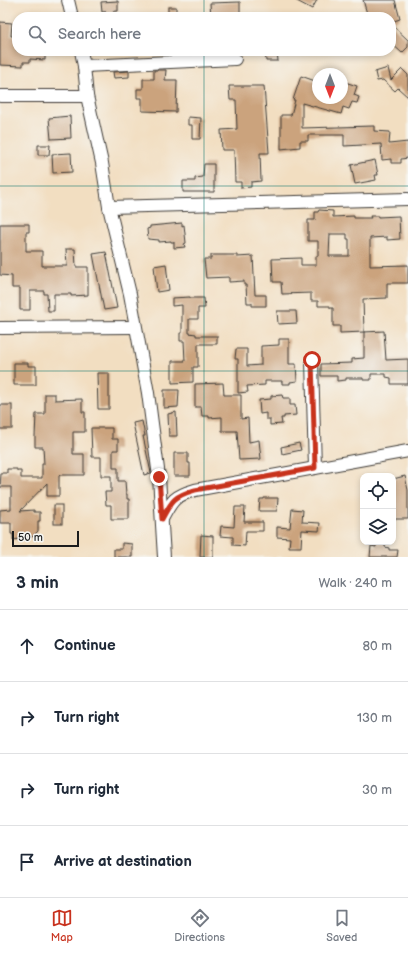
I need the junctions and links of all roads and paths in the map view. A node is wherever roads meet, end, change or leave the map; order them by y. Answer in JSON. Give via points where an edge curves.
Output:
{"nodes":[{"id":1,"x":68,"y":0,"type":"edge"},
{"id":2,"x":71,"y":12,"type":"edge"},
{"id":3,"x":82,"y":56,"type":"edge"},
{"id":4,"x":235,"y":59,"type":"dead end"},
{"id":5,"x":84,"y":66,"type":"junction"},
{"id":6,"x":0,"y":96,"type":"edge"},
{"id":7,"x":87,"y":96,"type":"junction"},
{"id":8,"x":408,"y":199,"type":"edge"},
{"id":9,"x":110,"y":207,"type":"junction"},
{"id":10,"x":135,"y":327,"type":"junction"},
{"id":11,"x":0,"y":328,"type":"edge"},
{"id":12,"x":312,"y":360,"type":"dead end"},
{"id":13,"x":408,"y":451,"type":"edge"},
{"id":14,"x":315,"y":468,"type":"junction"},
{"id":15,"x":162,"y":519,"type":"junction"},
{"id":16,"x":164,"y":557,"type":"edge"}],
"edges":[{"from":1,"to":2,"type":"street"},
{"from":3,"to":5,"type":"street"},
{"from":4,"to":5,"type":"street"},
{"from":5,"to":7,"type":"street"},
{"from":6,"to":7,"type":"street"},
{"from":7,"to":9,"type":"street"},
{"from":8,"to":9,"type":"street"},
{"from":9,"to":10,"type":"street"},
{"from":10,"to":11,"type":"street"},
{"from":10,"to":15,"type":"street","via":[[154,430]]},
{"from":12,"to":14,"type":"street"},
{"from":13,"to":14,"type":"street"},
{"from":14,"to":15,"type":"street","via":[[182,494],[175,498]]},
{"from":15,"to":16,"type":"street"}]}
